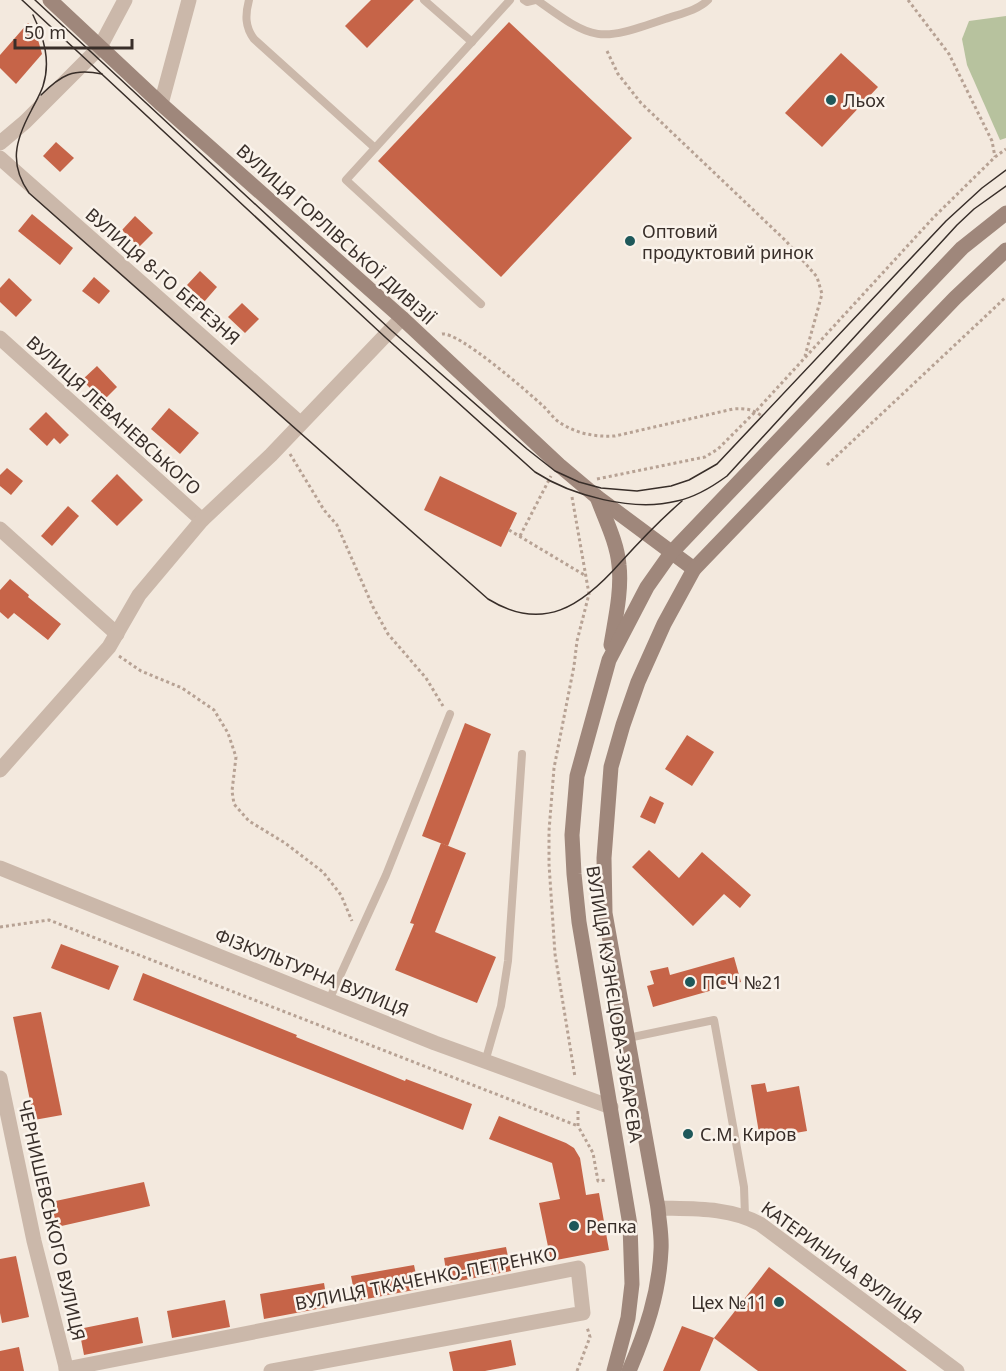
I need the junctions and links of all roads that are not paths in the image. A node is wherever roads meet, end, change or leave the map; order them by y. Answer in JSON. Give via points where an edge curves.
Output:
{"nodes":[{"id":1,"x":50,"y":0,"type":"edge"},
{"id":2,"x":125,"y":0,"type":"edge"},
{"id":3,"x":189,"y":0,"type":"edge"},
{"id":4,"x":249,"y":0,"type":"edge"},
{"id":5,"x":424,"y":0,"type":"edge"},
{"id":6,"x":510,"y":0,"type":"edge"},
{"id":7,"x":524,"y":0,"type":"edge"},
{"id":8,"x":536,"y":0,"type":"edge"},
{"id":9,"x":708,"y":0,"type":"edge"},
{"id":10,"x":472,"y":42,"type":"junction"},
{"id":11,"x":100,"y":47,"type":"junction"},
{"id":12,"x":161,"y":104,"type":"junction"},
{"id":13,"x":0,"y":142,"type":"edge"},
{"id":14,"x":375,"y":148,"type":"junction"},
{"id":15,"x":0,"y":158,"type":"edge"},
{"id":16,"x":1006,"y":213,"type":"edge"},
{"id":17,"x":1006,"y":250,"type":"edge"},
{"id":18,"x":481,"y":304,"type":"dead end"},
{"id":19,"x":402,"y":318,"type":"junction"},
{"id":20,"x":0,"y":338,"type":"edge"},
{"id":21,"x":300,"y":423,"type":"junction"},
{"id":22,"x":597,"y":497,"type":"junction"},
{"id":23,"x":202,"y":520,"type":"junction"},
{"id":24,"x":0,"y":529,"type":"edge"},
{"id":25,"x":671,"y":553,"type":"junction"},
{"id":26,"x":694,"y":569,"type":"junction"},
{"id":27,"x":113,"y":640,"type":"junction"},
{"id":28,"x":609,"y":660,"type":"junction"},
{"id":29,"x":450,"y":714,"type":"road end"},
{"id":30,"x":522,"y":754,"type":"dead end"},
{"id":31,"x":0,"y":770,"type":"edge"},
{"id":32,"x":0,"y":868,"type":"edge"},
{"id":33,"x":329,"y":1000,"type":"junction"},
{"id":34,"x":628,"y":1038,"type":"junction"},
{"id":35,"x":485,"y":1062,"type":"junction"},
{"id":36,"x":0,"y":1078,"type":"edge"},
{"id":37,"x":610,"y":1107,"type":"junction"},
{"id":38,"x":658,"y":1208,"type":"junction"},
{"id":39,"x":745,"y":1216,"type":"junction"},
{"id":40,"x":66,"y":1370,"type":"edge"},
{"id":41,"x":271,"y":1371,"type":"edge"},
{"id":42,"x":614,"y":1371,"type":"edge"},
{"id":43,"x":629,"y":1371,"type":"edge"},
{"id":44,"x":957,"y":1371,"type":"edge"}],
"edges":[{"from":1,"to":11,"type":"main road","name":"ВУЛИЦЯ ГОРЛІВСЬКОЇ ДИВІЗІЇ"},
{"from":2,"to":11,"type":"street"},
{"from":3,"to":12,"type":"street"},
{"from":4,"to":14,"type":"lane","via":[[247,30]]},
{"from":5,"to":10,"type":"lane"},
{"from":6,"to":10,"type":"lane"},
{"from":7,"to":8,"type":"lane"},
{"from":8,"to":9,"type":"lane","via":[[581,30],[601,36],[627,32],[696,8]]},
{"from":10,"to":14,"type":"lane"},
{"from":11,"to":12,"type":"main road","name":"ВУЛИЦЯ ГОРЛІВСЬКОЇ ДИВІЗІЇ"},
{"from":11,"to":13,"type":"street"},
{"from":12,"to":19,"type":"main road","name":"ВУЛИЦЯ ГОРЛІВСЬКОЇ ДИВІЗІЇ"},
{"from":14,"to":18,"type":"lane","via":[[346,180]]},
{"from":15,"to":21,"type":"street","name":"ВУЛИЦЯ 8-ГО БЕРЕЗНЯ"},
{"from":16,"to":25,"type":"main road","name":"ВУЛИЦЯ КУЗНЄЦОВА-ЗУБАРЄВА","via":[[962,248]]},
{"from":17,"to":26,"type":"main road","name":"ВУЛИЦЯ КУЗНЄЦОВА-ЗУБАРЄВА"},
{"from":19,"to":21,"type":"street"},
{"from":19,"to":22,"type":"main road","name":"ВУЛИЦЯ ГОРЛІВСЬКОЇ ДИВІЗІЇ"},
{"from":20,"to":23,"type":"street","name":"ВУЛИЦЯ ЛЕВАНЕВСЬКОГО"},
{"from":21,"to":23,"type":"street"},
{"from":22,"to":25,"type":"main road","name":"ВУЛИЦЯ ГОРЛІВСЬКОЇ ДИВІЗІЇ"},
{"from":22,"to":28,"type":"main road","via":[[619,564]]},
{"from":23,"to":27,"type":"street","via":[[139,595]]},
{"from":24,"to":27,"type":"street"},
{"from":25,"to":26,"type":"main road","name":"ВУЛИЦЯ ГОРЛІВСЬКОЇ ДИВІЗІЇ"},
{"from":25,"to":28,"type":"main road","name":"ВУЛИЦЯ КУЗНЄЦОВА-ЗУБАРЄВА","via":[[647,587]]},
{"from":26,"to":34,"type":"main road","name":"ВУЛИЦЯ КУЗНЄЦОВА-ЗУБАРЄВА","via":[[638,682],[611,767],[604,858],[605,913]]},
{"from":27,"to":31,"type":"street"},
{"from":28,"to":37,"type":"main road","name":"ВУЛИЦЯ КУЗНЄЦОВА-ЗУБАРЄВА","via":[[577,776],[572,835],[579,922]]},
{"from":29,"to":33,"type":"lane","via":[[386,875]]},
{"from":30,"to":35,"type":"lane","via":[[508,961],[501,1006]]},
{"from":32,"to":33,"type":"street","name":"ФІЗКУЛЬТУРНА ВУЛИЦЯ"},
{"from":33,"to":35,"type":"street","name":"ФІЗКУЛЬТУРНА ВУЛИЦЯ"},
{"from":34,"to":38,"type":"main road","name":"ВУЛИЦЯ КУЗНЄЦОВА-ЗУБАРЄВА"},
{"from":34,"to":39,"type":"lane","via":[[714,1020],[744,1186]]},
{"from":35,"to":37,"type":"street","name":"ФІЗКУЛЬТУРНА ВУЛИЦЯ"},
{"from":36,"to":40,"type":"street","name":"ЧЕРНИШЕВСЬКОГО ВУЛИЦЯ"},
{"from":37,"to":42,"type":"main road","name":"ВУЛИЦЯ КУЗНЄЦОВА-ЗУБАРЄВА","via":[[632,1255],[628,1318]]},
{"from":38,"to":39,"type":"street","name":"КАТЕРИНИЧА ВУЛИЦЯ"},
{"from":38,"to":43,"type":"main road","name":"ВУЛИЦЯ КУЗНЄЦОВА-ЗУБАРЄВА","via":[[661,1248],[657,1291],[647,1330]]},
{"from":39,"to":44,"type":"street","name":"КАТЕРИНИЧА ВУЛИЦЯ"},
{"from":40,"to":41,"type":"street","name":"ВУЛИЦЯ ТКАЧЕНКО-ПЕТРЕНКО","via":[[578,1268],[583,1313]]}]}
